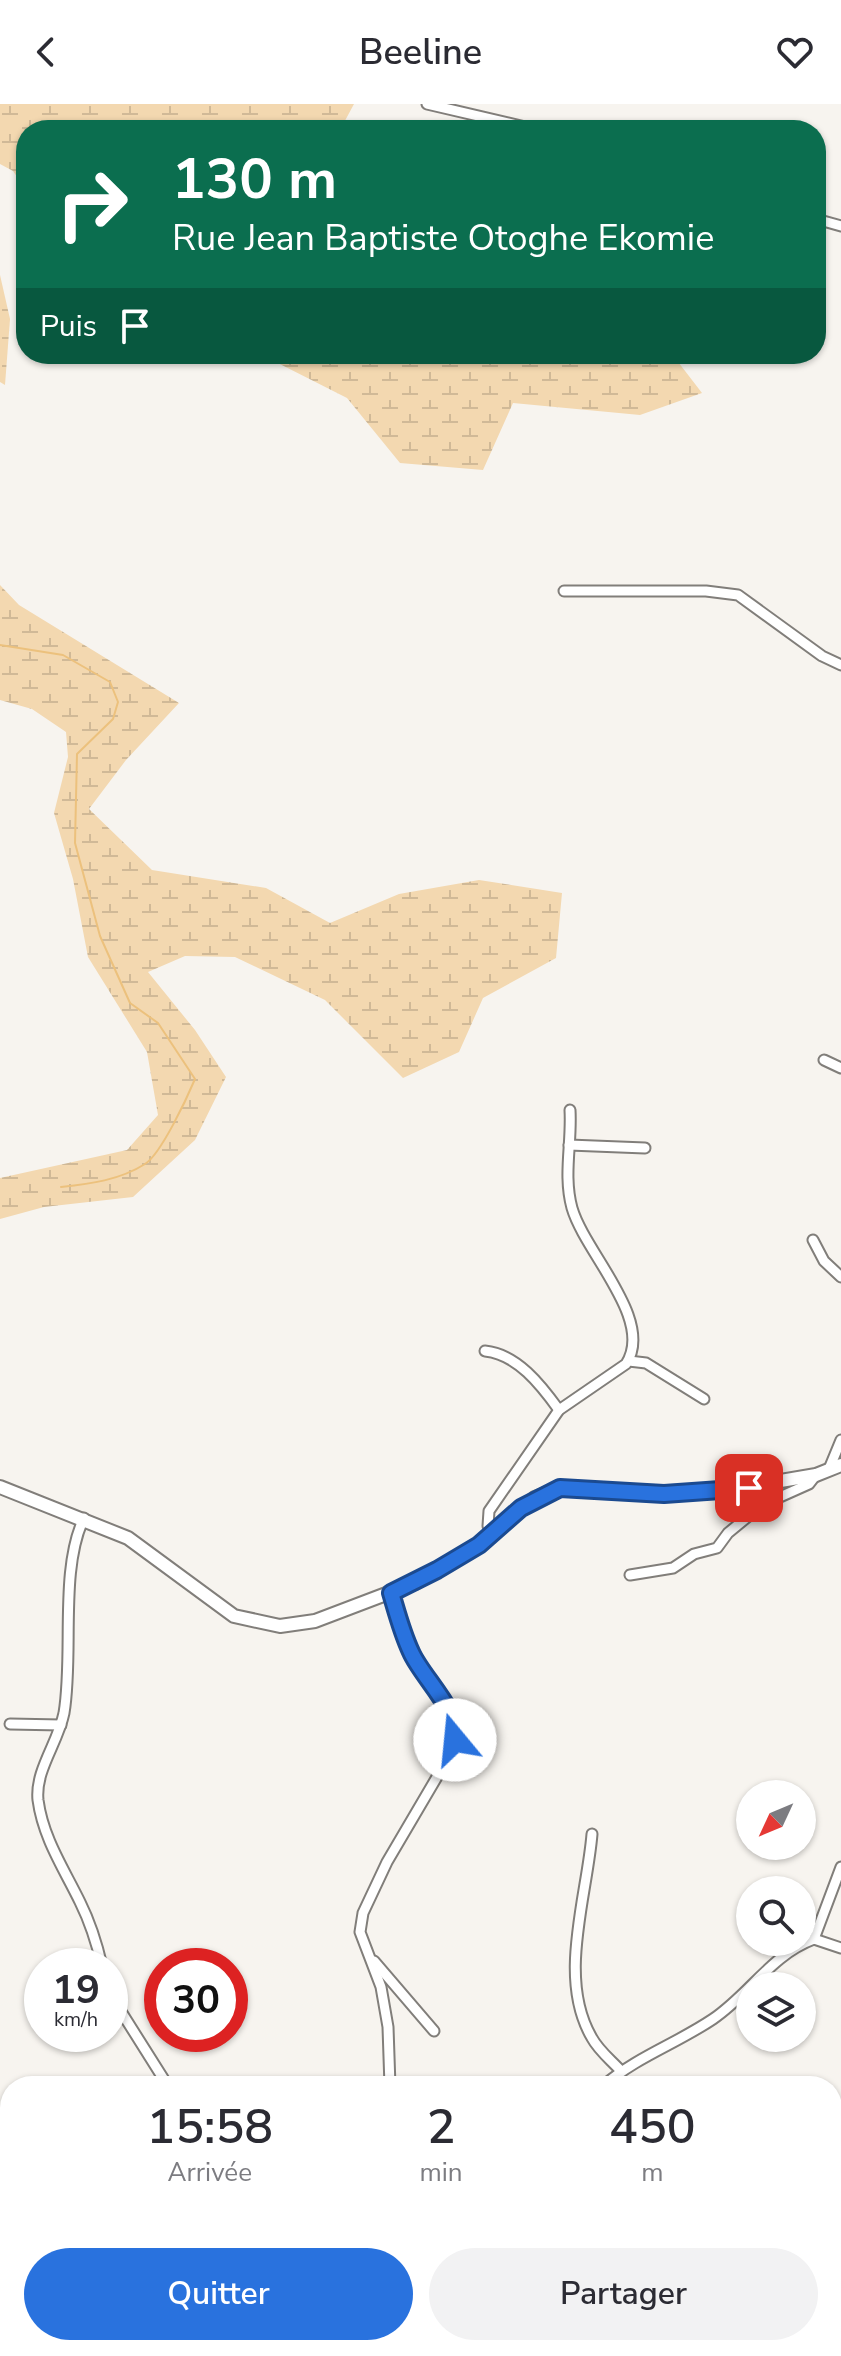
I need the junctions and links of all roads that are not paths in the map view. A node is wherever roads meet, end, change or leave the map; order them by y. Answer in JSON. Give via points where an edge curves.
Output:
{"nodes":[{"id":1,"x":427,"y":104,"type":"edge"},
{"id":2,"x":495,"y":120,"type":"edge"},
{"id":3,"x":564,"y":591,"type":"dead end"},
{"id":4,"x":841,"y":665,"type":"edge"},
{"id":5,"x":824,"y":1060,"type":"dead end"},
{"id":6,"x":841,"y":1068,"type":"edge"},
{"id":7,"x":570,"y":1110,"type":"dead end"},
{"id":8,"x":569,"y":1145,"type":"junction"},
{"id":9,"x":645,"y":1148,"type":"dead end"},
{"id":10,"x":813,"y":1240,"type":"dead end"},
{"id":11,"x":841,"y":1277,"type":"edge"},
{"id":12,"x":485,"y":1351,"type":"dead end"},
{"id":13,"x":629,"y":1361,"type":"junction"},
{"id":14,"x":704,"y":1399,"type":"dead end"},
{"id":15,"x":559,"y":1410,"type":"junction"},
{"id":16,"x":841,"y":1440,"type":"edge"},
{"id":17,"x":836,"y":1466,"type":"edge"},
{"id":18,"x":816,"y":1475,"type":"junction"},
{"id":19,"x":0,"y":1487,"type":"edge"},
{"id":20,"x":84,"y":1518,"type":"junction"},
{"id":21,"x":493,"y":1533,"type":"junction"},
{"id":22,"x":630,"y":1575,"type":"dead end"},
{"id":23,"x":391,"y":1593,"type":"junction"},
{"id":24,"x":10,"y":1724,"type":"dead end"},
{"id":25,"x":61,"y":1725,"type":"junction"},
{"id":26,"x":592,"y":1834,"type":"dead end"},
{"id":27,"x":841,"y":1867,"type":"edge"},
{"id":28,"x":816,"y":1934,"type":"edge"},
{"id":29,"x":816,"y":1940,"type":"edge"},
{"id":30,"x":96,"y":1948,"type":"edge"},
{"id":31,"x":841,"y":1948,"type":"edge"},
{"id":32,"x":366,"y":1952,"type":"junction"},
{"id":33,"x":784,"y":1956,"type":"edge"},
{"id":34,"x":128,"y":2023,"type":"edge"},
{"id":35,"x":434,"y":2031,"type":"dead end"},
{"id":36,"x":621,"y":2071,"type":"junction"},
{"id":37,"x":162,"y":2076,"type":"edge"},
{"id":38,"x":389,"y":2076,"type":"edge"},
{"id":39,"x":615,"y":2076,"type":"edge"}],
"edges":[{"from":1,"to":2,"type":"street"},
{"from":3,"to":4,"type":"street","via":[[738,595]]},
{"from":5,"to":6,"type":"street"},
{"from":7,"to":8,"type":"street"},
{"from":8,"to":9,"type":"street"},
{"from":8,"to":13,"type":"street","via":[[566,1181],[573,1210],[584,1240],[625,1300],[632,1325]]},
{"from":10,"to":11,"type":"street"},
{"from":12,"to":15,"type":"street","via":[[507,1356]]},
{"from":13,"to":14,"type":"street","via":[[646,1363]]},
{"from":13,"to":15,"type":"street"},
{"from":15,"to":21,"type":"street","via":[[495,1499],[488,1518]]},
{"from":16,"to":17,"type":"street"},
{"from":17,"to":18,"type":"street"},
{"from":18,"to":21,"type":"street","via":[[749,1488],[664,1494],[560,1488],[528,1503]]},
{"from":18,"to":22,"type":"street","via":[[809,1484],[762,1505],[717,1548],[694,1554],[673,1568]]},
{"from":19,"to":20,"type":"street"},
{"from":20,"to":23,"type":"street","via":[[146,1549],[219,1607],[265,1626],[306,1623]]},
{"from":20,"to":25,"type":"street","via":[[73,1554]]},
{"from":21,"to":23,"type":"street"},
{"from":23,"to":32,"type":"street","via":[[411,1653],[453,1717],[457,1732],[363,1913],[360,1932]]},
{"from":24,"to":25,"type":"street"},
{"from":25,"to":30,"type":"street","via":[[42,1770],[38,1797],[44,1827]]},
{"from":26,"to":36,"type":"street","via":[[576,1946],[577,1987],[590,2035]]},
{"from":27,"to":28,"type":"street"},
{"from":29,"to":31,"type":"street"},
{"from":32,"to":35,"type":"street"},
{"from":32,"to":38,"type":"street","via":[[384,2007]]},
{"from":33,"to":36,"type":"street","via":[[713,2019]]},
{"from":34,"to":37,"type":"street"},
{"from":36,"to":39,"type":"street"}]}
